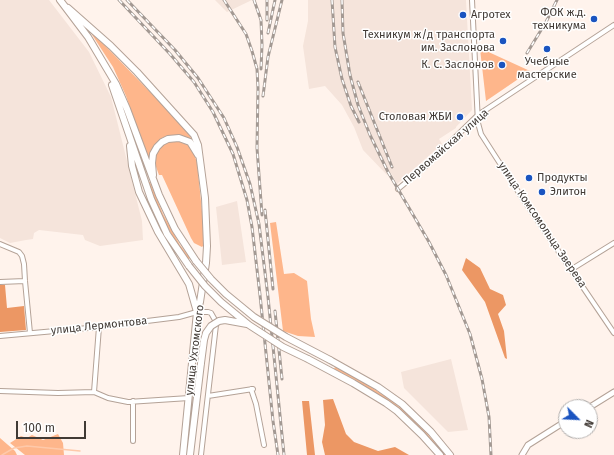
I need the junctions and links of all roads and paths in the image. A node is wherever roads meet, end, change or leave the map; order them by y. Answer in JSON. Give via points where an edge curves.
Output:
{"nodes":[{"id":1,"x":60,"y":0,"type":"edge"},
{"id":2,"x":472,"y":0,"type":"edge"},
{"id":3,"x":68,"y":8,"type":"junction"},
{"id":4,"x":614,"y":25,"type":"edge"},
{"id":5,"x":108,"y":72,"type":"junction"},
{"id":6,"x":478,"y":115,"type":"junction"},
{"id":7,"x":128,"y":133,"type":"junction"},
{"id":8,"x":201,"y":162,"type":"junction"},
{"id":9,"x":154,"y":184,"type":"junction"},
{"id":10,"x":398,"y":189,"type":"dead end"},
{"id":11,"x":614,"y":242,"type":"edge"},
{"id":12,"x":0,"y":244,"type":"edge"},
{"id":13,"x":572,"y":269,"type":"junction"},
{"id":14,"x":25,"y":281,"type":"junction"},
{"id":15,"x":0,"y":282,"type":"edge"},
{"id":16,"x":197,"y":312,"type":"junction"},
{"id":17,"x":249,"y":325,"type":"junction"},
{"id":18,"x":99,"y":327,"type":"junction"},
{"id":19,"x":30,"y":333,"type":"junction"},
{"id":20,"x":614,"y":333,"type":"edge"},
{"id":21,"x":0,"y":336,"type":"edge"},
{"id":22,"x":0,"y":391,"type":"edge"},
{"id":23,"x":94,"y":392,"type":"junction"},
{"id":24,"x":614,"y":392,"type":"edge"},
{"id":25,"x":208,"y":396,"type":"junction"},
{"id":26,"x":189,"y":398,"type":"junction"},
{"id":27,"x":133,"y":401,"type":"junction"},
{"id":28,"x":598,"y":402,"type":"edge"},
{"id":29,"x":558,"y":426,"type":"edge"},
{"id":30,"x":133,"y":441,"type":"dead end"},
{"id":31,"x":264,"y":445,"type":"dead end"},
{"id":32,"x":183,"y":455,"type":"edge"},
{"id":33,"x":190,"y":455,"type":"edge"},
{"id":34,"x":201,"y":455,"type":"edge"},
{"id":35,"x":440,"y":455,"type":"edge"},
{"id":36,"x":450,"y":455,"type":"edge"},
{"id":37,"x":522,"y":455,"type":"edge"}],
"edges":[{"from":1,"to":3,"type":"main road"},
{"from":2,"to":6,"type":"street","name":"улица Комсомольца Зверева"},
{"from":3,"to":5,"type":"main road"},
{"from":3,"to":8,"type":"main road","name":"улица Ухтомского","via":[[122,56],[194,135]]},
{"from":4,"to":6,"type":"street","name":"Первомайская улица"},
{"from":5,"to":7,"type":"main road"},
{"from":5,"to":9,"type":"main road","via":[[116,84]]},
{"from":6,"to":10,"type":"street","name":"Первомайская улица"},
{"from":6,"to":13,"type":"street","name":"улица Комсомольца Зверева","via":[[480,134]]},
{"from":7,"to":16,"type":"main road","via":[[132,166],[139,192],[158,232],[189,284]]},
{"from":7,"to":17,"type":"main road","bridge":true,"via":[[151,199],[167,234],[205,286]]},
{"from":8,"to":9,"type":"main road","via":[[190,142],[179,138],[168,139],[157,146],[153,154]]},
{"from":8,"to":16,"type":"main road","name":"улица Ухтомского","via":[[207,246]]},
{"from":9,"to":36,"type":"main road","bridge":true,"via":[[174,229],[210,279],[226,294],[254,317],[378,387],[402,404]]},
{"from":11,"to":13,"type":"street"},
{"from":12,"to":14,"type":"street","via":[[19,252],[22,256]]},
{"from":13,"to":20,"type":"street","name":"улица Комсомольца Зверева"},
{"from":14,"to":15,"type":"street"},
{"from":14,"to":19,"type":"street"},
{"from":16,"to":18,"type":"street","name":"улица Лермонтова","via":[[180,317]]},
{"from":16,"to":25,"type":"street","via":[[211,313],[216,325]]},
{"from":16,"to":26,"type":"main road","name":"улица Ухтомского"},
{"from":17,"to":33,"type":"main road","bridge":true,"via":[[219,321],[206,333]]},
{"from":17,"to":35,"type":"main road","bridge":true,"via":[[283,347],[374,395],[397,411]]},
{"from":18,"to":19,"type":"street","name":"улица Лермонтова"},
{"from":18,"to":23,"type":"street"},
{"from":19,"to":21,"type":"street","name":"улица Лермонтова"},
{"from":22,"to":23,"type":"street"},
{"from":23,"to":27,"type":"street","via":[[108,398]]},
{"from":24,"to":28,"type":"street"},
{"from":25,"to":31,"type":"street","via":[[252,389]]},
{"from":25,"to":34,"type":"street"},
{"from":26,"to":27,"type":"street"},
{"from":26,"to":32,"type":"main road","name":"улица Ухтомского"},
{"from":27,"to":30,"type":"street"},
{"from":29,"to":37,"type":"street","via":[[528,445]]}]}
